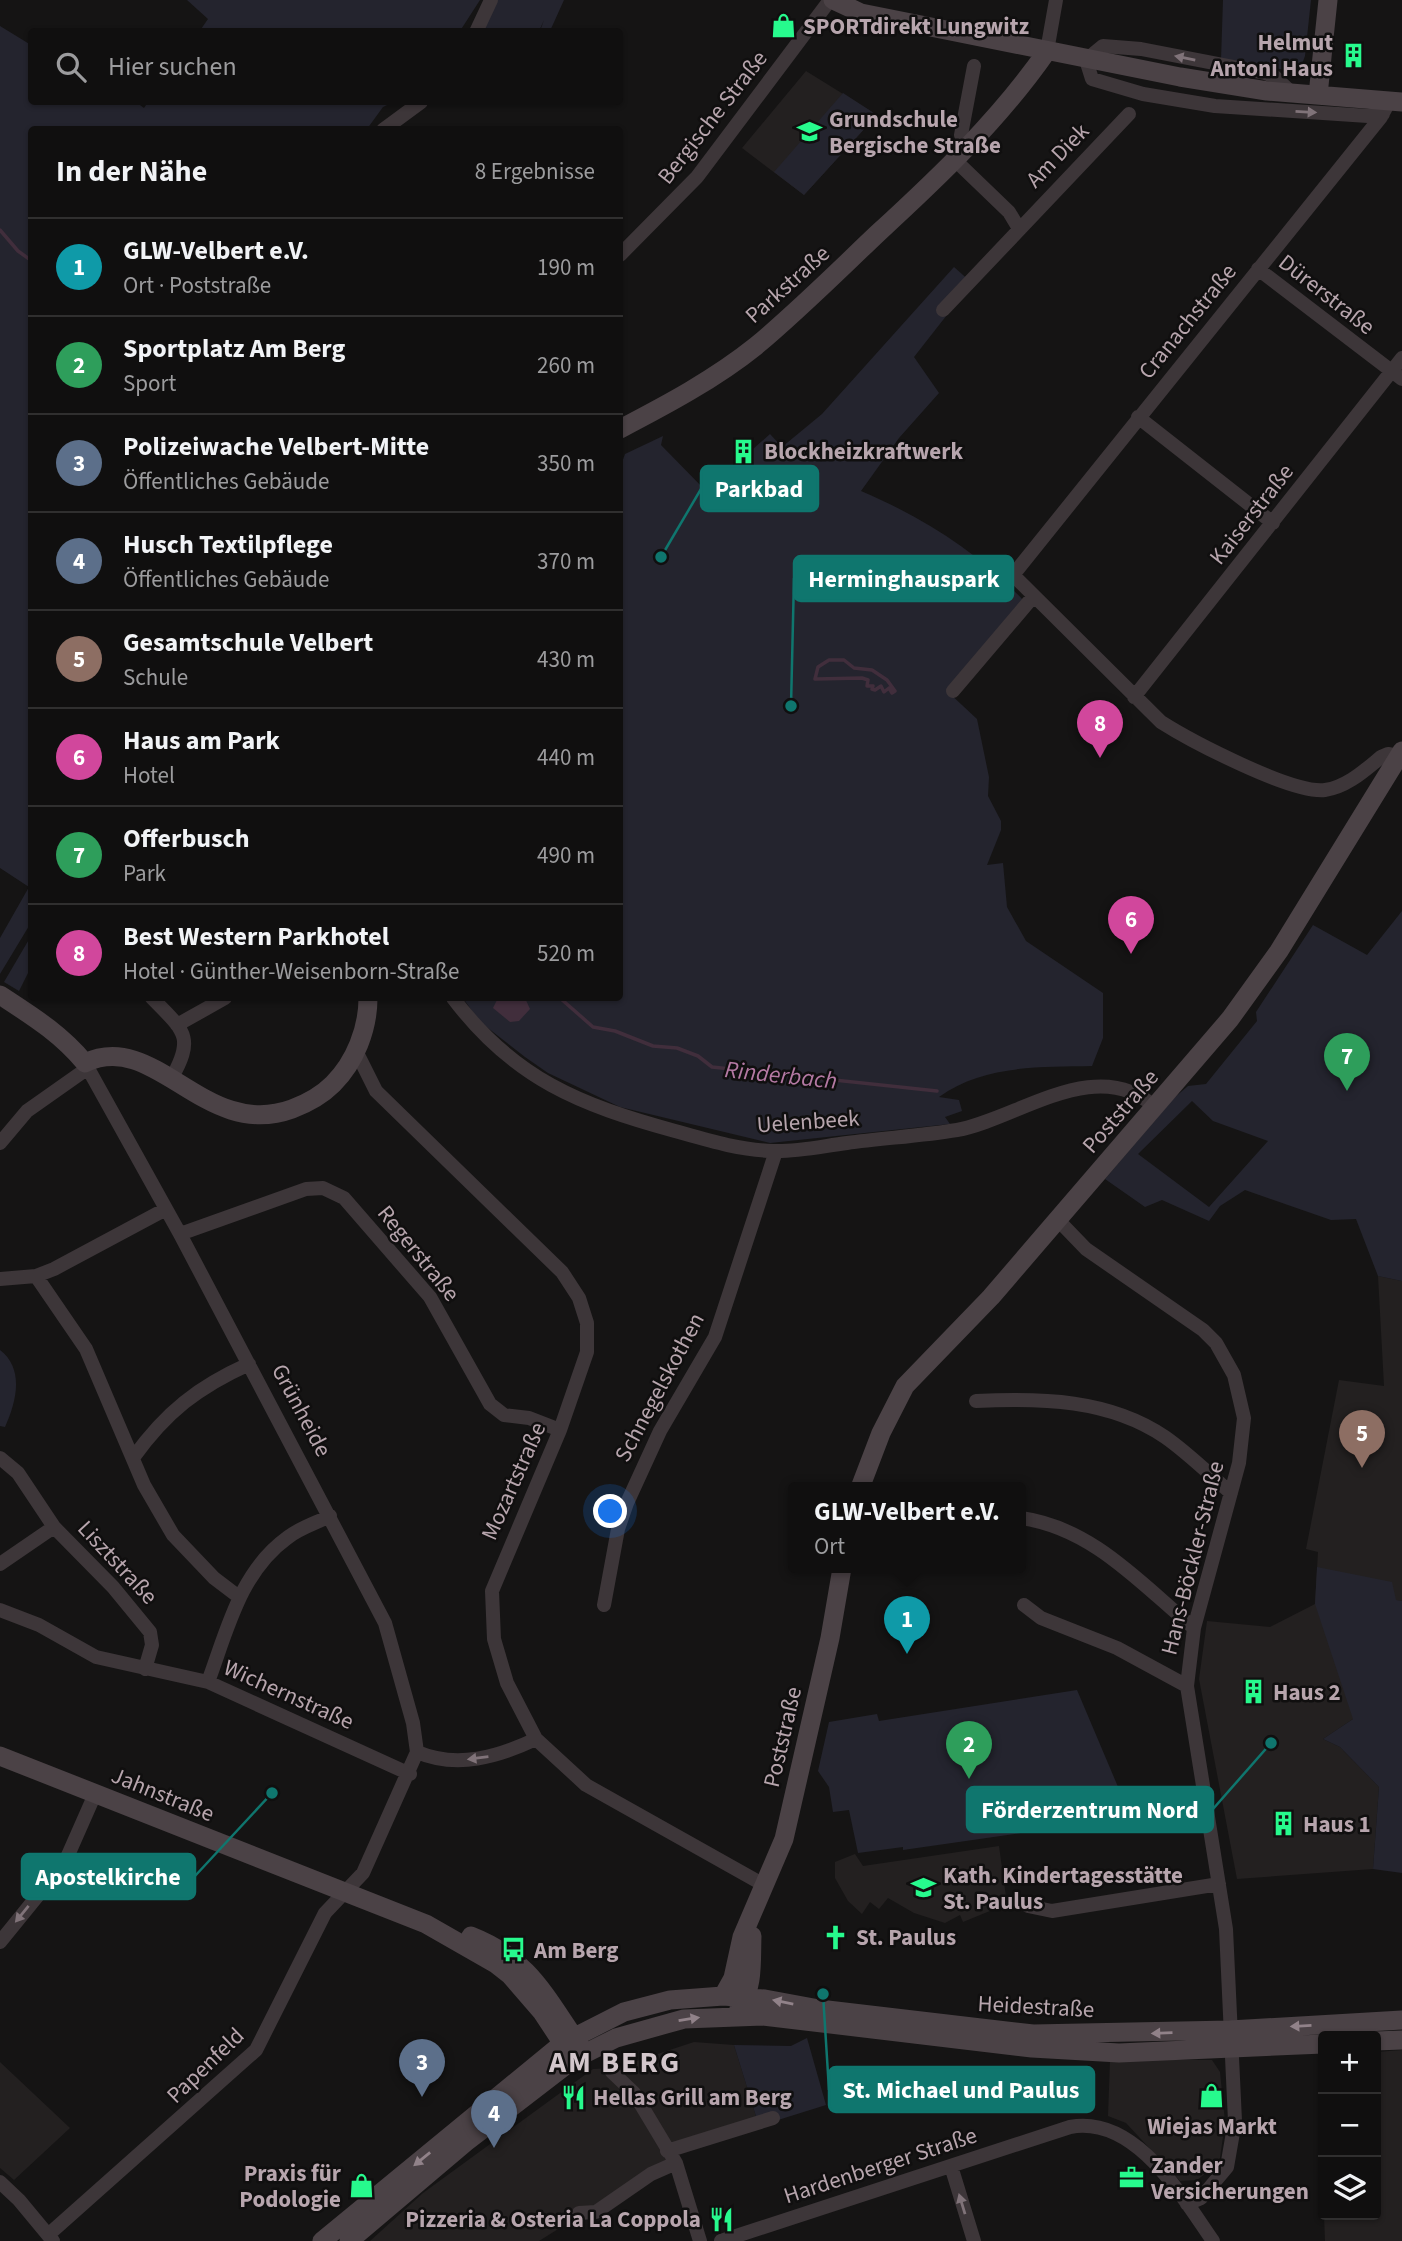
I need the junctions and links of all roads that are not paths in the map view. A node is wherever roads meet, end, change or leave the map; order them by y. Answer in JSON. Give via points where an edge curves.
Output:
{"nodes":[{"id":1,"x":491,"y":0,"type":"edge"},
{"id":2,"x":832,"y":0,"type":"edge"},
{"id":3,"x":1056,"y":0,"type":"edge"},
{"id":4,"x":1328,"y":0,"type":"edge"},
{"id":5,"x":478,"y":28,"type":"edge"},
{"id":6,"x":1047,"y":51,"type":"junction"},
{"id":7,"x":1086,"y":61,"type":"junction"},
{"id":8,"x":974,"y":66,"type":"dead end"},
{"id":9,"x":1267,"y":91,"type":"junction"},
{"id":10,"x":1293,"y":93,"type":"junction"},
{"id":11,"x":1318,"y":94,"type":"junction"},
{"id":12,"x":417,"y":105,"type":"edge"},
{"id":13,"x":1392,"y":105,"type":"edge"},
{"id":14,"x":1241,"y":109,"type":"junction"},
{"id":15,"x":1129,"y":114,"type":"dead end"},
{"id":16,"x":388,"y":126,"type":"edge"},
{"id":17,"x":961,"y":155,"type":"junction"},
{"id":18,"x":1018,"y":227,"type":"junction"},
{"id":19,"x":623,"y":252,"type":"edge"},
{"id":20,"x":1258,"y":269,"type":"junction"},
{"id":21,"x":943,"y":310,"type":"dead end"},
{"id":22,"x":1402,"y":358,"type":"edge"},
{"id":23,"x":1396,"y":376,"type":"edge"},
{"id":24,"x":1138,"y":417,"type":"junction"},
{"id":25,"x":623,"y":427,"type":"edge"},
{"id":26,"x":1273,"y":523,"type":"junction"},
{"id":27,"x":1032,"y":597,"type":"junction"},
{"id":28,"x":953,"y":691,"type":"dead end"},
{"id":29,"x":1134,"y":696,"type":"junction"},
{"id":30,"x":1400,"y":754,"type":"edge"},
{"id":31,"x":8,"y":1000,"type":"edge"},
{"id":32,"x":155,"y":1001,"type":"edge"},
{"id":33,"x":220,"y":1001,"type":"edge"},
{"id":34,"x":367,"y":1001,"type":"edge"},
{"id":35,"x":456,"y":1001,"type":"edge"},
{"id":36,"x":177,"y":1025,"type":"junction"},
{"id":37,"x":356,"y":1051,"type":"junction"},
{"id":38,"x":86,"y":1065,"type":"junction"},
{"id":39,"x":171,"y":1079,"type":"junction"},
{"id":40,"x":1156,"y":1108,"type":"junction"},
{"id":41,"x":0,"y":1143,"type":"edge"},
{"id":42,"x":776,"y":1151,"type":"junction"},
{"id":43,"x":166,"y":1209,"type":"junction"},
{"id":44,"x":1058,"y":1220,"type":"junction"},
{"id":45,"x":180,"y":1234,"type":"junction"},
{"id":46,"x":36,"y":1276,"type":"junction"},
{"id":47,"x":0,"y":1279,"type":"edge"},
{"id":48,"x":249,"y":1364,"type":"junction"},
{"id":49,"x":976,"y":1401,"type":"dead end"},
{"id":50,"x":560,"y":1430,"type":"junction"},
{"id":51,"x":0,"y":1458,"type":"edge"},
{"id":52,"x":133,"y":1458,"type":"junction"},
{"id":53,"x":862,"y":1482,"type":"edge"},
{"id":54,"x":1231,"y":1493,"type":"junction"},
{"id":55,"x":330,"y":1516,"type":"junction"},
{"id":56,"x":1026,"y":1518,"type":"edge"},
{"id":57,"x":54,"y":1527,"type":"junction"},
{"id":58,"x":0,"y":1564,"type":"edge"},
{"id":59,"x":841,"y":1573,"type":"edge"},
{"id":60,"x":239,"y":1597,"type":"junction"},
{"id":61,"x":604,"y":1605,"type":"dead end"},
{"id":62,"x":1024,"y":1605,"type":"dead end"},
{"id":63,"x":0,"y":1610,"type":"edge"},
{"id":64,"x":1194,"y":1628,"type":"junction"},
{"id":65,"x":145,"y":1669,"type":"junction"},
{"id":66,"x":208,"y":1682,"type":"junction"},
{"id":67,"x":1187,"y":1686,"type":"junction"},
{"id":68,"x":536,"y":1739,"type":"junction"},
{"id":69,"x":417,"y":1752,"type":"junction"},
{"id":70,"x":0,"y":1756,"type":"edge"},
{"id":71,"x":410,"y":1774,"type":"junction"},
{"id":72,"x":95,"y":1794,"type":"junction"},
{"id":73,"x":1219,"y":1884,"type":"junction"},
{"id":74,"x":764,"y":1885,"type":"junction"},
{"id":75,"x":347,"y":1892,"type":"junction"},
{"id":76,"x":1028,"y":1906,"type":"dead end"},
{"id":77,"x":753,"y":1912,"type":"junction"},
{"id":78,"x":0,"y":1942,"type":"edge"},
{"id":79,"x":723,"y":1996,"type":"junction"},
{"id":80,"x":747,"y":1998,"type":"junction"},
{"id":81,"x":731,"y":2016,"type":"junction"},
{"id":82,"x":1402,"y":2020,"type":"edge"},
{"id":83,"x":1230,"y":2040,"type":"junction"},
{"id":84,"x":1402,"y":2040,"type":"edge"},
{"id":85,"x":1381,"y":2041,"type":"edge"},
{"id":86,"x":1318,"y":2044,"type":"edge"},
{"id":87,"x":574,"y":2048,"type":"junction"},
{"id":88,"x":612,"y":2072,"type":"dead end"},
{"id":89,"x":773,"y":2118,"type":"dead end"},
{"id":90,"x":672,"y":2157,"type":"junction"},
{"id":91,"x":951,"y":2166,"type":"junction"},
{"id":92,"x":0,"y":2182,"type":"edge"},
{"id":93,"x":1187,"y":2204,"type":"junction"},
{"id":94,"x":579,"y":2213,"type":"dead end"},
{"id":95,"x":51,"y":2238,"type":"edge"},
{"id":96,"x":322,"y":2241,"type":"edge"},
{"id":97,"x":349,"y":2241,"type":"edge"},
{"id":98,"x":700,"y":2241,"type":"edge"},
{"id":99,"x":721,"y":2241,"type":"edge"},
{"id":100,"x":974,"y":2241,"type":"edge"},
{"id":101,"x":1213,"y":2241,"type":"edge"}],
"edges":[{"from":1,"to":5,"type":"street"},
{"from":2,"to":6,"type":"street","via":[[861,13]]},
{"from":2,"to":19,"type":"street","name":"Bergische Straße","via":[[697,177]]},
{"from":3,"to":6,"type":"street"},
{"from":4,"to":11,"type":"street"},
{"from":6,"to":7,"type":"street"},
{"from":6,"to":17,"type":"street","name":"Parkstraße","via":[[1014,99]]},
{"from":7,"to":9,"type":"street"},
{"from":10,"to":7,"type":"street","one_way":true,"via":[[1265,73],[1141,49],[1103,46]]},
{"from":7,"to":14,"type":"street","via":[[1092,79],[1100,82],[1143,94]]},
{"from":8,"to":17,"type":"street"},
{"from":9,"to":10,"type":"street"},
{"from":9,"to":14,"type":"street"},
{"from":10,"to":11,"type":"street"},
{"from":11,"to":13,"type":"street"},
{"from":12,"to":16,"type":"street"},
{"from":14,"to":13,"type":"street","one_way":true,"via":[[1368,116]]},
{"from":13,"to":20,"type":"street","name":"Cranachstraße"},
{"from":15,"to":18,"type":"street","name":"Am Diek"},
{"from":17,"to":18,"type":"street"},
{"from":17,"to":25,"type":"street","name":"Parkstraße","via":[[754,348]]},
{"from":18,"to":21,"type":"street","name":"Am Diek"},
{"from":20,"to":23,"type":"street","name":"Dürerstraße"},
{"from":20,"to":24,"type":"street","name":"Cranachstraße"},
{"from":22,"to":23,"type":"street","name":"Kaiserstraße"},
{"from":23,"to":26,"type":"street","name":"Kaiserstraße"},
{"from":24,"to":26,"type":"street"},
{"from":24,"to":27,"type":"street","name":"Cranachstraße","via":[[1017,568],[1015,580]]},
{"from":26,"to":29,"type":"street","name":"Kaiserstraße"},
{"from":27,"to":28,"type":"street"},
{"from":27,"to":29,"type":"street"},
{"from":29,"to":30,"type":"street","via":[[1184,736],[1298,788],[1335,788],[1381,757]]},
{"from":30,"to":40,"type":"street","name":"Poststraße","via":[[1279,951]]},
{"from":31,"to":38,"type":"street","name":"Grünheide","via":[[67,1042]]},
{"from":32,"to":36,"type":"street"},
{"from":33,"to":36,"type":"street"},
{"from":34,"to":37,"type":"street"},
{"from":35,"to":42,"type":"street","name":"Uelenbeek","via":[[492,1044],[577,1099],[728,1146]]},
{"from":36,"to":39,"type":"street","via":[[185,1049]]},
{"from":37,"to":39,"type":"street","via":[[339,1078],[314,1099],[282,1113],[227,1111]]},
{"from":37,"to":50,"type":"street","name":"Mozartstraße","via":[[376,1091],[574,1286],[587,1323],[587,1352]]},
{"from":38,"to":39,"type":"street","via":[[97,1057],[122,1057],[147,1064]]},
{"from":38,"to":41,"type":"street","via":[[27,1111]]},
{"from":38,"to":43,"type":"street","name":"Grünheide"},
{"from":40,"to":42,"type":"street","name":"Uelenbeek","via":[[1146,1098],[1124,1091],[1071,1088],[958,1130]]},
{"from":40,"to":44,"type":"street","name":"Poststraße"},
{"from":42,"to":61,"type":"street","name":"Schnegelskothen","via":[[715,1338],[660,1431],[627,1503]]},
{"from":43,"to":45,"type":"street","name":"Grünheide"},
{"from":43,"to":46,"type":"street"},
{"from":44,"to":53,"type":"street","name":"Poststraße","via":[[905,1386]]},
{"from":44,"to":54,"type":"street","name":"Hans-Böckler-Straße","via":[[1086,1249],[1189,1317],[1216,1343],[1239,1389],[1244,1418]]},
{"from":45,"to":48,"type":"street","name":"Grünheide"},
{"from":45,"to":50,"type":"street","name":"Regerstraße","via":[[306,1189],[323,1188],[344,1198],[430,1297],[490,1404],[504,1415],[529,1418]]},
{"from":46,"to":47,"type":"street"},
{"from":46,"to":52,"type":"street","via":[[86,1349]]},
{"from":48,"to":52,"type":"street","via":[[175,1407]]},
{"from":48,"to":55,"type":"street","name":"Grünheide"},
{"from":49,"to":54,"type":"street","via":[[1062,1402],[1132,1418],[1176,1445]]},
{"from":50,"to":68,"type":"street","name":"Mozartstraße","via":[[492,1591],[494,1639],[507,1683]]},
{"from":51,"to":57,"type":"street","name":"Lisztstraße","via":[[18,1473]]},
{"from":52,"to":60,"type":"street","via":[[173,1535]]},
{"from":54,"to":64,"type":"street","name":"Hans-Böckler-Straße"},
{"from":55,"to":60,"type":"street","via":[[287,1538],[253,1572]]},
{"from":55,"to":69,"type":"street","name":"Grünheide","via":[[385,1623]]},
{"from":56,"to":64,"type":"street","via":[[1105,1550]]},
{"from":57,"to":58,"type":"street","name":"Lisztstraße"},
{"from":57,"to":65,"type":"street","name":"Lisztstraße","via":[[150,1632],[152,1645]]},
{"from":59,"to":74,"type":"street","name":"Poststraße","via":[[784,1839]]},
{"from":60,"to":66,"type":"street"},
{"from":62,"to":67,"type":"street","via":[[1041,1618],[1116,1648]]},
{"from":63,"to":65,"type":"street","name":"Wichernstraße","via":[[39,1625],[96,1657]]},
{"from":64,"to":67,"type":"street","name":"Hans-Böckler-Straße"},
{"from":65,"to":66,"type":"street","name":"Wichernstraße"},
{"from":66,"to":71,"type":"street","name":"Wichernstraße"},
{"from":67,"to":73,"type":"street","name":"Hans-Böckler-Straße"},
{"from":68,"to":69,"type":"street","one_way":true,"via":[[485,1758],[432,1758]]},
{"from":68,"to":74,"type":"street","name":"Mozartstraße","via":[[586,1785]]},
{"from":69,"to":71,"type":"street","name":"Grünheide"},
{"from":70,"to":72,"type":"street","name":"Jahnstraße"},
{"from":71,"to":75,"type":"street","name":"Grünheide","via":[[363,1873]]},
{"from":72,"to":75,"type":"street","name":"Jahnstraße"},
{"from":72,"to":78,"type":"street","one_way":true,"via":[[65,1863]]},
{"from":73,"to":76,"type":"street","via":[[1052,1911]]},
{"from":73,"to":83,"type":"street","name":"Hans-Böckler-Straße","via":[[1226,1929]]},
{"from":74,"to":77,"type":"street","name":"Poststraße"},
{"from":75,"to":87,"type":"street","name":"Jahnstraße","via":[[426,1924],[496,1964]]},
{"from":75,"to":95,"type":"street","name":"Papenfeld","via":[[326,1913],[256,2050]]},
{"from":77,"to":79,"type":"street","name":"Poststraße"},
{"from":77,"to":80,"type":"street","name":"Poststraße"},
{"from":79,"to":80,"type":"street","name":"Heidestraße"},
{"from":79,"to":87,"type":"street","name":"Heidestraße","via":[[670,2000],[624,2012]]},
{"from":80,"to":81,"type":"street"},
{"from":83,"to":80,"type":"street","name":"Heidestraße","one_way":true,"via":[[1033,2034]]},
{"from":81,"to":83,"type":"street","name":"Heidestraße","via":[[1032,2048],[1132,2053]]},
{"from":87,"to":81,"type":"street","name":"Heidestraße","one_way":true,"via":[[684,2019]]},
{"from":82,"to":83,"type":"street","name":"Heidestraße","one_way":true},
{"from":83,"to":86,"type":"street","name":"Heidestraße"},
{"from":83,"to":93,"type":"street","name":"Hans-Böckler-Straße","via":[[1235,2121],[1227,2167],[1201,2198]]},
{"from":84,"to":85,"type":"street"},
{"from":87,"to":96,"type":"street","one_way":true},
{"from":87,"to":97,"type":"street"},
{"from":88,"to":90,"type":"street","via":[[634,2093]]},
{"from":89,"to":90,"type":"street"},
{"from":90,"to":94,"type":"street","via":[[596,2211]]},
{"from":90,"to":98,"type":"street"},
{"from":91,"to":93,"type":"street","name":"Hardenberger Straße","via":[[1070,2127],[1098,2125],[1133,2143]]},
{"from":91,"to":99,"type":"street","name":"Hardenberger Straße"},
{"from":100,"to":91,"type":"street","one_way":true},
{"from":92,"to":95,"type":"street"},
{"from":93,"to":101,"type":"street","name":"Hardenberger Straße"}]}
